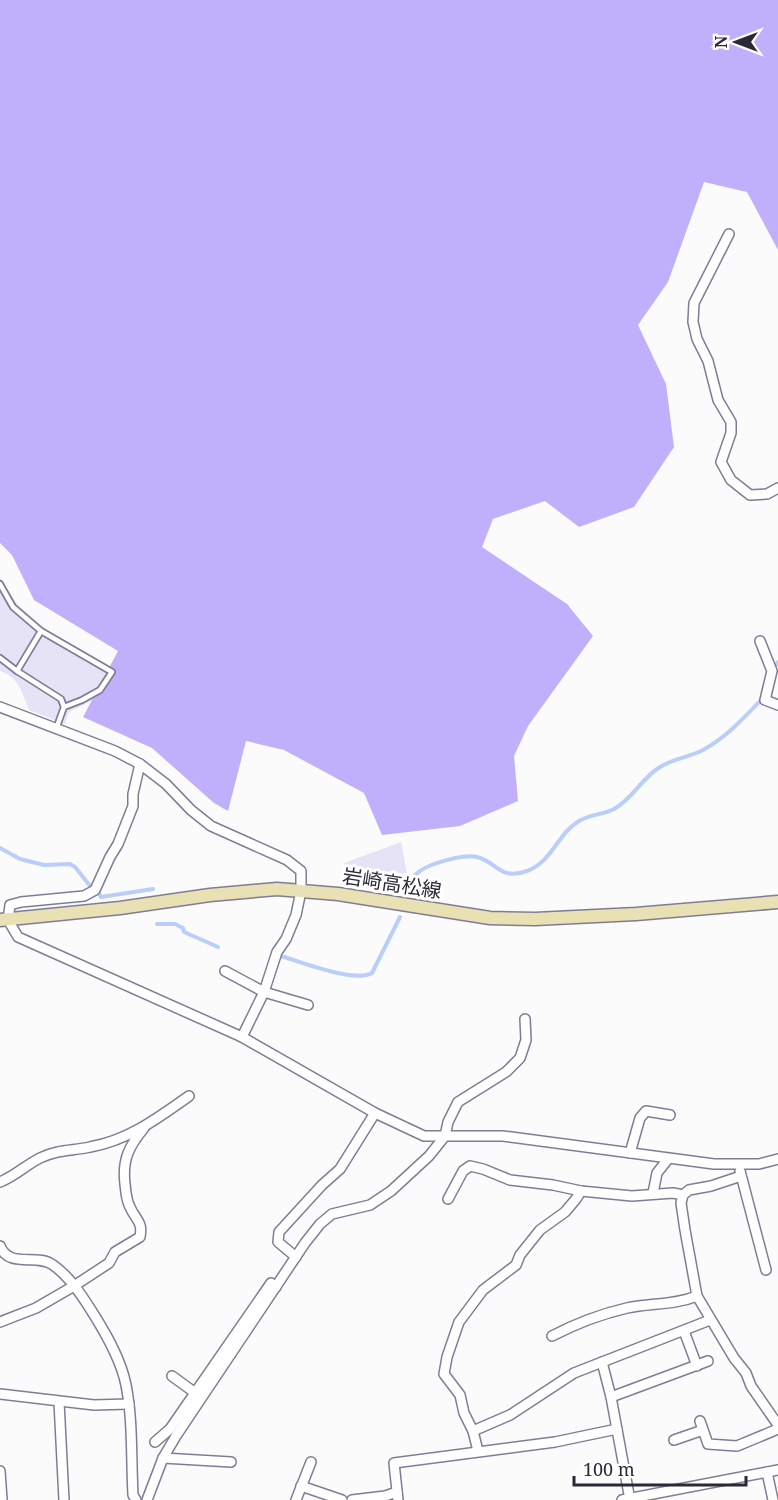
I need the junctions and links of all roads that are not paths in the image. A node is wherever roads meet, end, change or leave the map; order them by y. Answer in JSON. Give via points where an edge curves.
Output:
{"nodes":[{"id":1,"x":729,"y":234,"type":"dead end"},
{"id":2,"x":778,"y":488,"type":"edge"},
{"id":3,"x":0,"y":584,"type":"edge"},
{"id":4,"x":41,"y":631,"type":"junction"},
{"id":5,"x":760,"y":641,"type":"dead end"},
{"id":6,"x":0,"y":658,"type":"edge"},
{"id":7,"x":16,"y":671,"type":"junction"},
{"id":8,"x":778,"y":705,"type":"edge"},
{"id":9,"x":0,"y":707,"type":"edge"},
{"id":10,"x":64,"y":707,"type":"junction"},
{"id":11,"x":56,"y":729,"type":"junction"},
{"id":12,"x":140,"y":764,"type":"junction"},
{"id":13,"x":302,"y":891,"type":"junction"},
{"id":14,"x":778,"y":902,"type":"edge"},
{"id":15,"x":4,"y":920,"type":"edge"},
{"id":16,"x":225,"y":971,"type":"dead end"},
{"id":17,"x":264,"y":992,"type":"junction"},
{"id":18,"x":308,"y":1005,"type":"dead end"},
{"id":19,"x":525,"y":1019,"type":"dead end"},
{"id":20,"x":242,"y":1037,"type":"junction"},
{"id":21,"x":189,"y":1096,"type":"dead end"},
{"id":22,"x":375,"y":1113,"type":"junction"},
{"id":23,"x":670,"y":1115,"type":"dead end"},
{"id":24,"x":144,"y":1128,"type":"junction"},
{"id":25,"x":446,"y":1136,"type":"junction"},
{"id":26,"x":630,"y":1153,"type":"junction"},
{"id":27,"x":668,"y":1159,"type":"junction"},
{"id":28,"x":778,"y":1159,"type":"edge"},
{"id":29,"x":739,"y":1165,"type":"junction"},
{"id":30,"x":741,"y":1176,"type":"junction"},
{"id":31,"x":0,"y":1182,"type":"edge"},
{"id":32,"x":581,"y":1191,"type":"junction"},
{"id":33,"x":653,"y":1193,"type":"junction"},
{"id":34,"x":682,"y":1196,"type":"junction"},
{"id":35,"x":448,"y":1199,"type":"dead end"},
{"id":36,"x":0,"y":1246,"type":"edge"},
{"id":37,"x":296,"y":1257,"type":"junction"},
{"id":38,"x":765,"y":1270,"type":"dead end"},
{"id":39,"x":74,"y":1286,"type":"junction"},
{"id":40,"x":276,"y":1287,"type":"junction"},
{"id":41,"x":697,"y":1296,"type":"junction"},
{"id":42,"x":710,"y":1320,"type":"junction"},
{"id":43,"x":0,"y":1322,"type":"edge"},
{"id":44,"x":684,"y":1331,"type":"junction"},
{"id":45,"x":552,"y":1336,"type":"dead end"},
{"id":46,"x":708,"y":1361,"type":"dead end"},
{"id":47,"x":602,"y":1362,"type":"junction"},
{"id":48,"x":697,"y":1365,"type":"junction"},
{"id":49,"x":172,"y":1376,"type":"dead end"},
{"id":50,"x":194,"y":1392,"type":"junction"},
{"id":51,"x":0,"y":1394,"type":"edge"},
{"id":52,"x":611,"y":1397,"type":"junction"},
{"id":53,"x":59,"y":1402,"type":"junction"},
{"id":54,"x":129,"y":1404,"type":"junction"},
{"id":55,"x":778,"y":1427,"type":"edge"},
{"id":56,"x":617,"y":1430,"type":"junction"},
{"id":57,"x":473,"y":1431,"type":"junction"},
{"id":58,"x":674,"y":1440,"type":"dead end"},
{"id":59,"x":155,"y":1442,"type":"dead end"},
{"id":60,"x":478,"y":1451,"type":"junction"},
{"id":61,"x":164,"y":1458,"type":"junction"},
{"id":62,"x":231,"y":1462,"type":"dead end"},
{"id":63,"x":311,"y":1462,"type":"dead end"},
{"id":64,"x":778,"y":1470,"type":"edge"},
{"id":65,"x":0,"y":1471,"type":"edge"},
{"id":66,"x":767,"y":1472,"type":"junction"},
{"id":67,"x":301,"y":1486,"type":"junction"},
{"id":68,"x":398,"y":1496,"type":"edge"},
{"id":69,"x":628,"y":1499,"type":"edge"},
{"id":70,"x":2,"y":1500,"type":"edge"},
{"id":71,"x":64,"y":1500,"type":"edge"},
{"id":72,"x":136,"y":1500,"type":"edge"},
{"id":73,"x":147,"y":1500,"type":"edge"},
{"id":74,"x":296,"y":1500,"type":"edge"},
{"id":75,"x":342,"y":1500,"type":"edge"},
{"id":76,"x":352,"y":1500,"type":"edge"},
{"id":77,"x":773,"y":1500,"type":"edge"}],
"edges":[{"from":1,"to":2,"type":"street","via":[[694,303],[693,322],[717,400],[730,422],[731,433],[721,462],[724,470],[750,495],[767,494]]},
{"from":3,"to":4,"type":"lane","via":[[14,608]]},
{"from":4,"to":7,"type":"lane"},
{"from":4,"to":10,"type":"lane","via":[[112,672],[100,690]]},
{"from":5,"to":8,"type":"street","via":[[772,671],[765,700]]},
{"from":6,"to":7,"type":"lane"},
{"from":7,"to":10,"type":"lane","via":[[61,699]]},
{"from":9,"to":11,"type":"street"},
{"from":10,"to":11,"type":"lane"},
{"from":11,"to":12,"type":"street"},
{"from":12,"to":13,"type":"street","via":[[211,826],[287,860],[301,871]]},
{"from":12,"to":15,"type":"street","via":[[134,806],[94,890],[84,896],[10,905]]},
{"from":13,"to":14,"type":"main road","name":"岩崎高松線","via":[[490,918],[636,914]]},
{"from":13,"to":15,"type":"main road","name":"岩崎高松線","via":[[278,889],[210,895]]},
{"from":13,"to":17,"type":"street"},
{"from":15,"to":20,"type":"street","via":[[18,938]]},
{"from":16,"to":17,"type":"street"},
{"from":17,"to":18,"type":"street"},
{"from":17,"to":20,"type":"street"},
{"from":19,"to":25,"type":"street","via":[[526,1040],[520,1058],[506,1072],[458,1102]]},
{"from":20,"to":22,"type":"street"},
{"from":21,"to":24,"type":"street"},
{"from":22,"to":25,"type":"street","via":[[424,1136]]},
{"from":22,"to":37,"type":"street","via":[[340,1169],[279,1232],[278,1242]]},
{"from":23,"to":26,"type":"street","via":[[646,1111],[640,1118]]},
{"from":24,"to":31,"type":"street","via":[[90,1148],[66,1149],[40,1158]]},
{"from":24,"to":39,"type":"street","via":[[128,1150],[124,1170],[128,1203],[142,1229],[140,1237]]},
{"from":25,"to":26,"type":"street","via":[[503,1136]]},
{"from":25,"to":37,"type":"street","via":[[391,1191],[370,1204],[332,1214]]},
{"from":26,"to":27,"type":"street"},
{"from":27,"to":29,"type":"street"},
{"from":27,"to":33,"type":"street","via":[[657,1173]]},
{"from":28,"to":29,"type":"street"},
{"from":29,"to":30,"type":"street"},
{"from":30,"to":34,"type":"street","via":[[690,1190]]},
{"from":30,"to":38,"type":"street"},
{"from":32,"to":33,"type":"street","via":[[632,1196]]},
{"from":32,"to":35,"type":"street","via":[[510,1180],[470,1166],[463,1171]]},
{"from":32,"to":57,"type":"street","via":[[565,1212],[540,1230],[516,1265],[483,1290],[459,1322],[444,1374],[460,1395]]},
{"from":33,"to":34,"type":"street","via":[[673,1192]]},
{"from":34,"to":41,"type":"street"},
{"from":36,"to":39,"type":"street","via":[[11,1258],[48,1262]]},
{"from":37,"to":40,"type":"street"},
{"from":39,"to":43,"type":"street","via":[[36,1308]]},
{"from":39,"to":54,"type":"street","via":[[113,1348],[126,1382]]},
{"from":40,"to":50,"type":"street","via":[[271,1283]]},
{"from":40,"to":61,"type":"street"},
{"from":41,"to":42,"type":"street"},
{"from":41,"to":45,"type":"street","via":[[627,1308]]},
{"from":42,"to":44,"type":"street"},
{"from":42,"to":55,"type":"street"},
{"from":44,"to":47,"type":"street"},
{"from":44,"to":48,"type":"street"},
{"from":46,"to":48,"type":"street"},
{"from":47,"to":52,"type":"street"},
{"from":47,"to":57,"type":"street","via":[[573,1373],[510,1415]]},
{"from":48,"to":52,"type":"street"},
{"from":49,"to":50,"type":"street"},
{"from":50,"to":59,"type":"street","via":[[170,1429]]},
{"from":51,"to":53,"type":"street"},
{"from":52,"to":56,"type":"street"},
{"from":53,"to":54,"type":"street"},
{"from":53,"to":71,"type":"street"},
{"from":54,"to":72,"type":"street","via":[[132,1495]]},
{"from":55,"to":58,"type":"street","via":[[737,1446],[708,1444],[702,1426]]},
{"from":56,"to":60,"type":"street"},
{"from":56,"to":69,"type":"street"},
{"from":57,"to":60,"type":"street"},
{"from":60,"to":68,"type":"street","via":[[394,1463]]},
{"from":61,"to":62,"type":"street"},
{"from":61,"to":73,"type":"street"},
{"from":63,"to":67,"type":"street"},
{"from":64,"to":66,"type":"street"},
{"from":65,"to":70,"type":"street"},
{"from":66,"to":69,"type":"street"},
{"from":66,"to":77,"type":"street"},
{"from":67,"to":74,"type":"street"},
{"from":67,"to":75,"type":"street"},
{"from":68,"to":76,"type":"street"}]}
